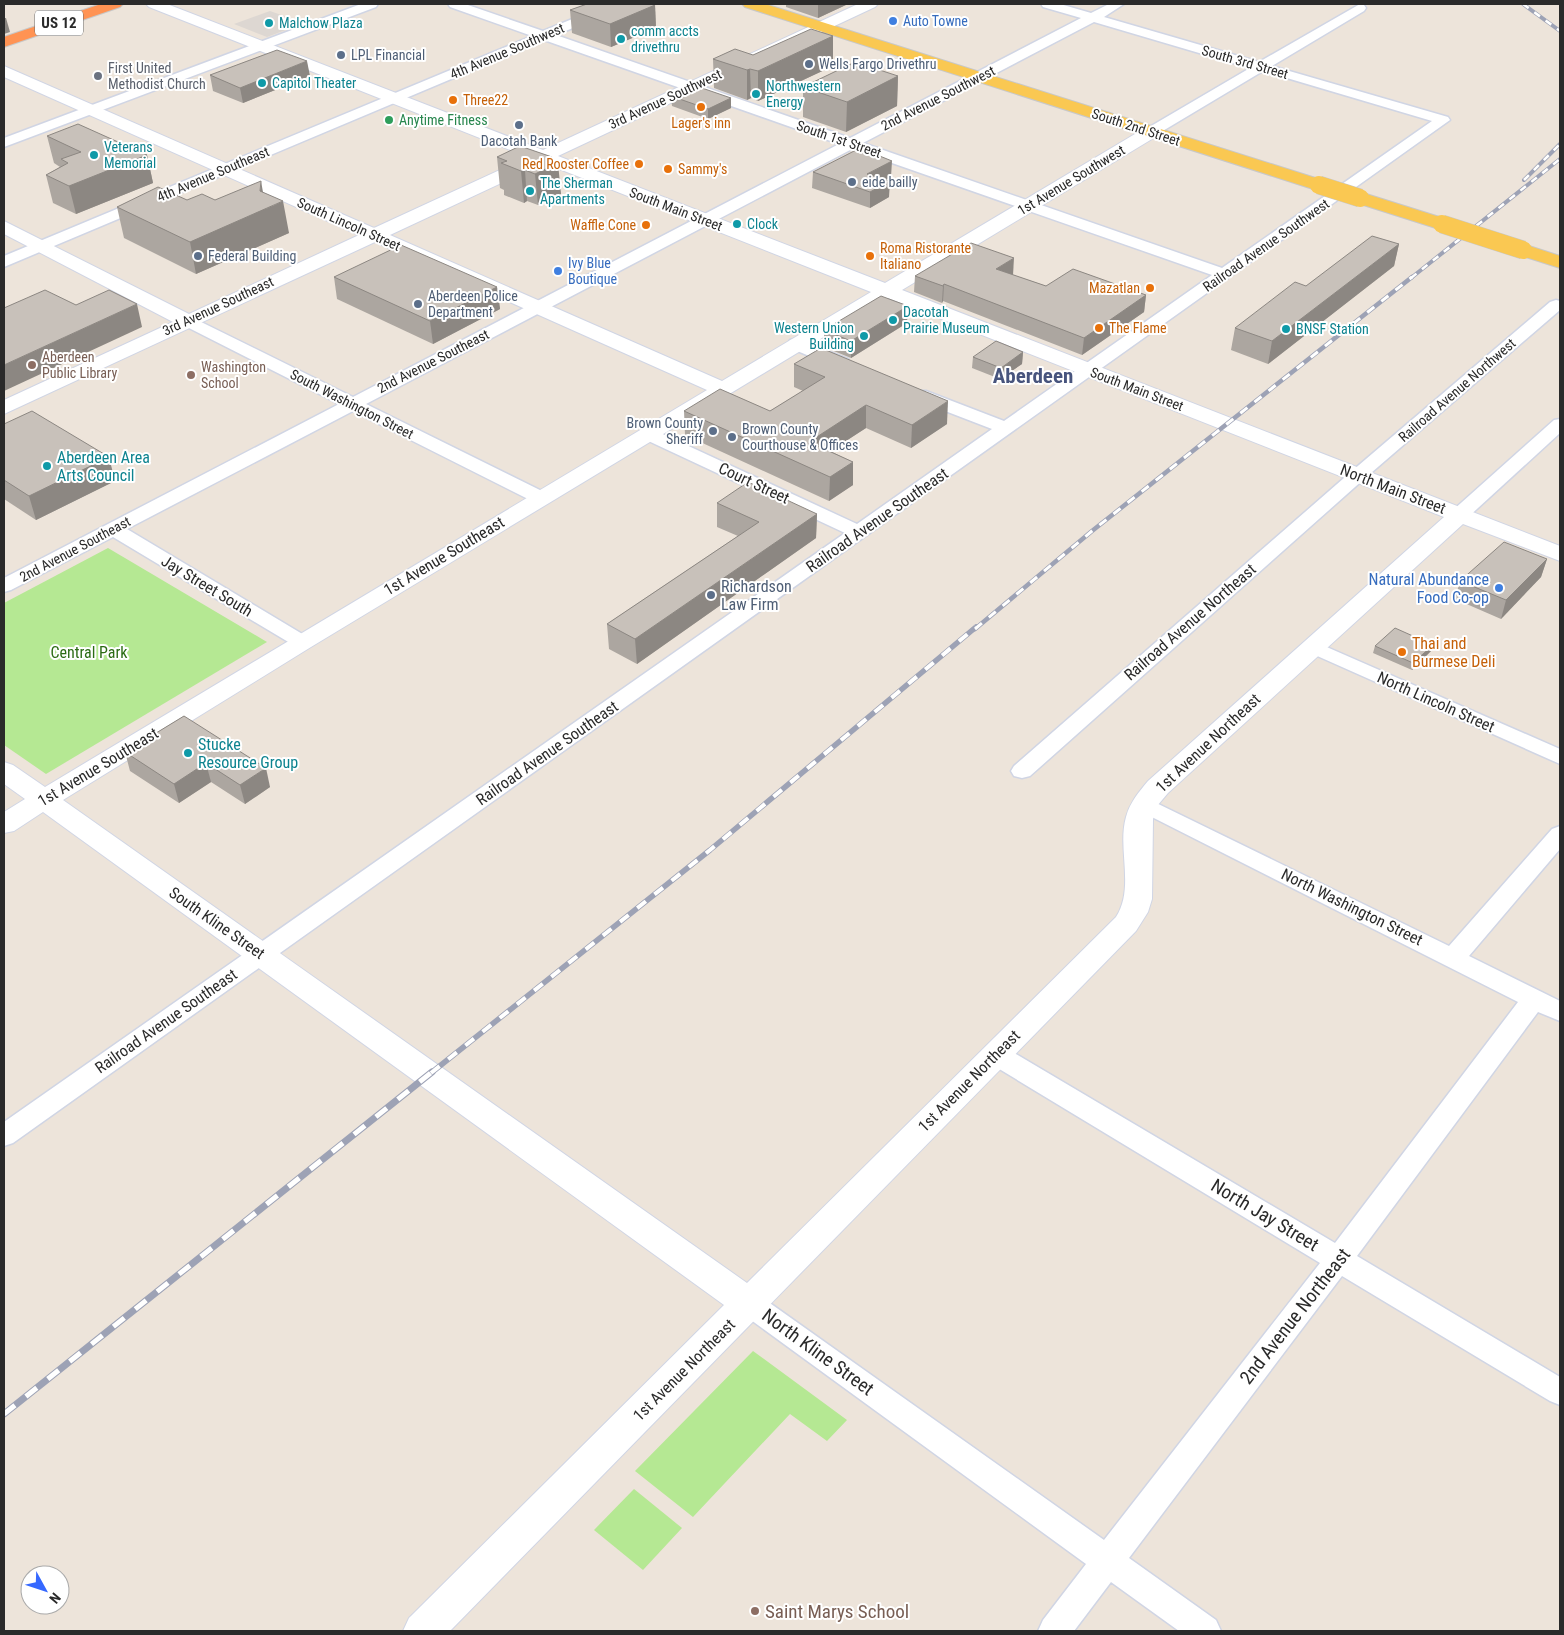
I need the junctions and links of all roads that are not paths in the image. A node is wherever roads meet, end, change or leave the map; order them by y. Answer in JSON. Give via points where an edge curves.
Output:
{"nodes":[{"id":1,"x":115,"y":4,"type":"edge"},
{"id":2,"x":154,"y":4,"type":"edge"},
{"id":3,"x":372,"y":4,"type":"edge"},
{"id":4,"x":454,"y":4,"type":"edge"},
{"id":5,"x":619,"y":4,"type":"edge"},
{"id":6,"x":750,"y":4,"type":"edge"},
{"id":7,"x":870,"y":4,"type":"edge"},
{"id":8,"x":1047,"y":4,"type":"edge"},
{"id":9,"x":1118,"y":4,"type":"edge"},
{"id":10,"x":1343,"y":4,"type":"edge"},
{"id":11,"x":1092,"y":17,"type":"junction"},
{"id":12,"x":821,"y":27,"type":"junction"},
{"id":13,"x":545,"y":35,"type":"junction"},
{"id":14,"x":4,"y":42,"type":"edge"},
{"id":15,"x":260,"y":46,"type":"junction"},
{"id":16,"x":1261,"y":67,"type":"junction"},
{"id":17,"x":4,"y":71,"type":"edge"},
{"id":18,"x":979,"y":76,"type":"junction"},
{"id":19,"x":691,"y":87,"type":"junction"},
{"id":20,"x":394,"y":98,"type":"junction"},
{"id":21,"x":92,"y":110,"type":"junction"},
{"id":22,"x":1443,"y":120,"type":"joint"},
{"id":23,"x":1152,"y":132,"type":"junction"},
{"id":24,"x":4,"y":143,"type":"edge"},
{"id":25,"x":851,"y":143,"type":"junction"},
{"id":26,"x":542,"y":156,"type":"junction"},
{"id":27,"x":226,"y":169,"type":"junction"},
{"id":28,"x":1028,"y":205,"type":"junction"},
{"id":29,"x":704,"y":220,"type":"junction"},
{"id":30,"x":4,"y":228,"type":"edge"},
{"id":31,"x":373,"y":234,"type":"junction"},
{"id":32,"x":41,"y":246,"type":"junction"},
{"id":33,"x":4,"y":262,"type":"edge"},
{"id":34,"x":1560,"y":262,"type":"edge"},
{"id":35,"x":1224,"y":274,"type":"junction"},
{"id":36,"x":886,"y":291,"type":"junction"},
{"id":37,"x":1556,"y":305,"type":"dead end"},
{"id":38,"x":538,"y":307,"type":"junction"},
{"id":39,"x":187,"y":321,"type":"junction"},
{"id":40,"x":796,"y":344,"type":"junction"},
{"id":41,"x":858,"y":370,"type":"edge"},
{"id":42,"x":1089,"y":370,"type":"junction"},
{"id":43,"x":722,"y":389,"type":"junction"},
{"id":44,"x":904,"y":389,"type":"edge"},
{"id":45,"x":351,"y":403,"type":"junction"},
{"id":46,"x":4,"y":408,"type":"edge"},
{"id":47,"x":1226,"y":423,"type":"joint"},
{"id":48,"x":1560,"y":424,"type":"edge"},
{"id":49,"x":1007,"y":429,"type":"junction"},
{"id":50,"x":648,"y":434,"type":"junction"},
{"id":51,"x":1358,"y":475,"type":"junction"},
{"id":52,"x":541,"y":498,"type":"junction"},
{"id":53,"x":1459,"y":515,"type":"junction"},
{"id":54,"x":113,"y":529,"type":"junction"},
{"id":55,"x":860,"y":532,"type":"junction"},
{"id":56,"x":1560,"y":554,"type":"edge"},
{"id":57,"x":4,"y":586,"type":"edge"},
{"id":58,"x":302,"y":642,"type":"junction"},
{"id":59,"x":1313,"y":647,"type":"junction"},
{"id":60,"x":1560,"y":757,"type":"edge"},
{"id":61,"x":4,"y":771,"type":"edge"},
{"id":62,"x":1022,"y":771,"type":"dead end"},
{"id":63,"x":44,"y":800,"type":"junction"},
{"id":64,"x":1144,"y":804,"type":"junction"},
{"id":65,"x":4,"y":824,"type":"edge"},
{"id":66,"x":1560,"y":834,"type":"edge"},
{"id":67,"x":261,"y":954,"type":"junction"},
{"id":68,"x":1454,"y":958,"type":"junction"},
{"id":69,"x":1534,"y":999,"type":"junction"},
{"id":70,"x":1560,"y":1012,"type":"edge"},
{"id":71,"x":995,"y":1054,"type":"junction"},
{"id":72,"x":430,"y":1075,"type":"joint"},
{"id":73,"x":4,"y":1136,"type":"edge"},
{"id":74,"x":1339,"y":1259,"type":"junction"},
{"id":75,"x":750,"y":1304,"type":"junction"},
{"id":76,"x":1560,"y":1392,"type":"edge"},
{"id":77,"x":1107,"y":1562,"type":"junction"},
{"id":78,"x":435,"y":1627,"type":"edge"},
{"id":79,"x":1054,"y":1631,"type":"edge"},
{"id":80,"x":1205,"y":1631,"type":"edge"}],
"edges":[{"from":1,"to":14,"type":"highway","number":"US 12"},
{"from":2,"to":15,"type":"street","name":"South Main Street"},
{"from":3,"to":15,"type":"street"},
{"from":4,"to":13,"type":"street","name":"South 1st Street"},
{"from":5,"to":13,"type":"street","name":"4th Avenue Southwest"},
{"from":6,"to":12,"type":"main road","name":"South 2nd Street"},
{"from":7,"to":12,"type":"street","name":"3rd Avenue Southwest"},
{"from":8,"to":11,"type":"street","name":"South 3rd Street"},
{"from":9,"to":11,"type":"street","name":"2nd Avenue Southwest"},
{"from":10,"to":16,"type":"street","name":"1st Avenue Southwest","via":[[1360,8]]},
{"from":11,"to":16,"type":"street","name":"South 3rd Street"},
{"from":11,"to":18,"type":"street","name":"2nd Avenue Southwest"},
{"from":12,"to":18,"type":"main road","name":"South 2nd Street"},
{"from":12,"to":19,"type":"street","name":"3rd Avenue Southwest"},
{"from":13,"to":19,"type":"street","name":"South 1st Street"},
{"from":13,"to":20,"type":"street","name":"4th Avenue Southwest"},
{"from":15,"to":20,"type":"street","name":"South Main Street"},
{"from":15,"to":21,"type":"street"},
{"from":16,"to":22,"type":"street","name":"South 3rd Street"},
{"from":16,"to":23,"type":"street","name":"1st Avenue Southwest"},
{"from":17,"to":21,"type":"street","name":"South Lincoln Street"},
{"from":18,"to":23,"type":"main road","name":"South 2nd Street"},
{"from":18,"to":25,"type":"street","name":"2nd Avenue Southwest"},
{"from":19,"to":25,"type":"street","name":"South 1st Street"},
{"from":19,"to":26,"type":"street","name":"3rd Avenue Southwest"},
{"from":20,"to":26,"type":"street","name":"South Main Street"},
{"from":20,"to":27,"type":"street","name":"4th Avenue Southeast"},
{"from":21,"to":24,"type":"street"},
{"from":21,"to":27,"type":"street","name":"South Lincoln Street"},
{"from":22,"to":35,"type":"street","name":"Railroad Avenue Southwest"},
{"from":23,"to":28,"type":"street","name":"1st Avenue Southwest"},
{"from":23,"to":34,"type":"main road","name":"South 2nd Street","bridge":true},
{"from":25,"to":28,"type":"street","name":"South 1st Street"},
{"from":25,"to":29,"type":"street","name":"2nd Avenue Southwest"},
{"from":26,"to":29,"type":"street","name":"South Main Street"},
{"from":26,"to":31,"type":"street","name":"3rd Avenue Southeast"},
{"from":27,"to":31,"type":"street","name":"South Lincoln Street"},
{"from":27,"to":32,"type":"street","name":"4th Avenue Southeast"},
{"from":28,"to":35,"type":"street","name":"South 1st Street"},
{"from":28,"to":36,"type":"street","name":"1st Avenue Southwest"},
{"from":29,"to":36,"type":"street","name":"South Main Street"},
{"from":29,"to":38,"type":"street","name":"2nd Avenue Southeast"},
{"from":30,"to":32,"type":"street","name":"South Washington Street"},
{"from":31,"to":38,"type":"street","name":"South Lincoln Street"},
{"from":31,"to":39,"type":"street","name":"3rd Avenue Southeast"},
{"from":32,"to":33,"type":"street","name":"4th Avenue Southeast"},
{"from":32,"to":39,"type":"street","name":"South Washington Street"},
{"from":35,"to":42,"type":"street","name":"Railroad Avenue Southwest"},
{"from":36,"to":40,"type":"street","name":"1st Avenue Southeast"},
{"from":36,"to":42,"type":"street","name":"South Main Street"},
{"from":37,"to":51,"type":"street","name":"Railroad Avenue Northwest"},
{"from":38,"to":43,"type":"street","name":"South Lincoln Street"},
{"from":38,"to":45,"type":"street","name":"2nd Avenue Southeast"},
{"from":39,"to":45,"type":"street","name":"South Washington Street"},
{"from":39,"to":46,"type":"street","name":"3rd Avenue Southeast"},
{"from":40,"to":41,"type":"street"},
{"from":40,"to":43,"type":"street","name":"1st Avenue Southeast"},
{"from":42,"to":47,"type":"street","name":"South Main Street"},
{"from":42,"to":49,"type":"street","name":"Railroad Avenue Southeast"},
{"from":43,"to":50,"type":"street","name":"1st Avenue Southeast"},
{"from":44,"to":49,"type":"street"},
{"from":45,"to":52,"type":"street","name":"South Washington Street"},
{"from":45,"to":54,"type":"street","name":"2nd Avenue Southeast"},
{"from":47,"to":51,"type":"street","name":"North Main Street"},
{"from":48,"to":53,"type":"street"},
{"from":49,"to":55,"type":"street","name":"Railroad Avenue Southeast"},
{"from":50,"to":52,"type":"street","name":"1st Avenue Southeast"},
{"from":50,"to":55,"type":"street","name":"Court Street"},
{"from":51,"to":53,"type":"street","name":"North Main Street"},
{"from":51,"to":62,"type":"street","name":"Railroad Avenue Northeast"},
{"from":52,"to":58,"type":"street","name":"1st Avenue Southeast"},
{"from":53,"to":56,"type":"street","name":"North Main Street"},
{"from":53,"to":59,"type":"street","name":"1st Avenue Northeast"},
{"from":54,"to":57,"type":"street","name":"2nd Avenue Southeast"},
{"from":54,"to":58,"type":"street","name":"Jay Street South"},
{"from":55,"to":67,"type":"street","name":"Railroad Avenue Southeast"},
{"from":58,"to":63,"type":"street","name":"1st Avenue Southeast"},
{"from":59,"to":60,"type":"street","name":"North Lincoln Street"},
{"from":59,"to":64,"type":"street","name":"1st Avenue Northeast","via":[[1158,787]]},
{"from":61,"to":63,"type":"street","name":"South Kline Street"},
{"from":63,"to":65,"type":"street","name":"1st Avenue Southeast"},
{"from":63,"to":67,"type":"street","name":"South Kline Street"},
{"from":64,"to":68,"type":"street","name":"North Washington Street"},
{"from":64,"to":71,"type":"street","name":"1st Avenue Northeast","via":[[1137,835],[1138,900],[1134,912],[1126,924]]},
{"from":66,"to":68,"type":"street"},
{"from":67,"to":72,"type":"street","name":"South Kline Street"},
{"from":67,"to":73,"type":"street","name":"Railroad Avenue Southeast"},
{"from":68,"to":69,"type":"street","name":"North Washington Street"},
{"from":69,"to":70,"type":"street","name":"North Washington Street"},
{"from":69,"to":74,"type":"street","name":"2nd Avenue Northeast"},
{"from":71,"to":74,"type":"street","name":"North Jay Street"},
{"from":71,"to":75,"type":"street","name":"1st Avenue Northeast"},
{"from":72,"to":75,"type":"street","name":"North Kline Street"},
{"from":74,"to":76,"type":"street","name":"North Jay Street"},
{"from":74,"to":77,"type":"street","name":"2nd Avenue Northeast"},
{"from":75,"to":77,"type":"street","name":"North Kline Street"},
{"from":75,"to":78,"type":"street","name":"1st Avenue Northeast"},
{"from":77,"to":79,"type":"street","name":"2nd Avenue Northeast"},
{"from":77,"to":80,"type":"street","name":"North Kline Street"}]}
